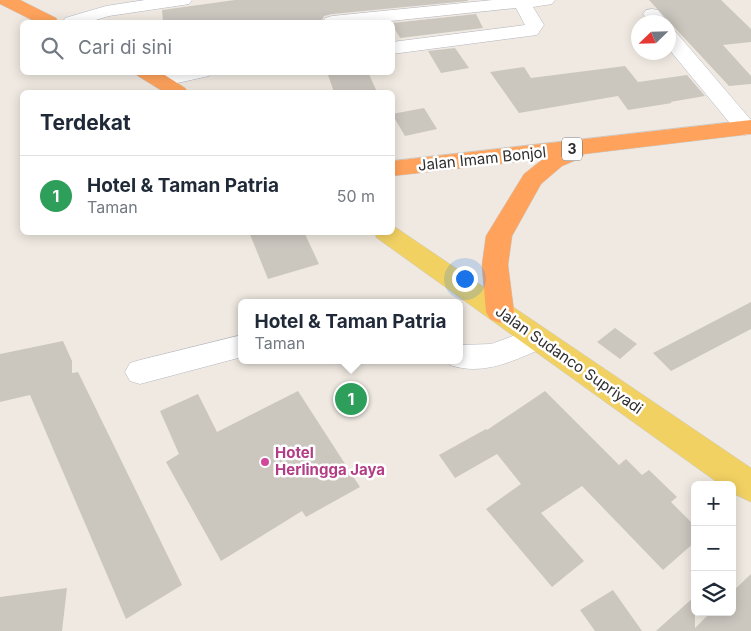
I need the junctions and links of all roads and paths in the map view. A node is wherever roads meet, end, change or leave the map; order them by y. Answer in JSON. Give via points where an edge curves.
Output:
{"nodes":[{"id":1,"x":6,"y":0,"type":"edge"},
{"id":2,"x":183,"y":0,"type":"edge"},
{"id":3,"x":373,"y":0,"type":"edge"},
{"id":4,"x":546,"y":0,"type":"edge"},
{"id":5,"x":520,"y":2,"type":"junction"},
{"id":6,"x":104,"y":7,"type":"edge"},
{"id":7,"x":45,"y":20,"type":"edge"},
{"id":8,"x":76,"y":20,"type":"edge"},
{"id":9,"x":136,"y":20,"type":"edge"},
{"id":10,"x":381,"y":20,"type":"edge"},
{"id":11,"x":676,"y":43,"type":"edge"},
{"id":12,"x":395,"y":48,"type":"edge"},
{"id":13,"x":172,"y":75,"type":"edge"},
{"id":14,"x":152,"y":77,"type":"edge"},
{"id":15,"x":175,"y":90,"type":"edge"},
{"id":16,"x":748,"y":128,"type":"edge"},
{"id":17,"x":588,"y":147,"type":"junction"},
{"id":18,"x":395,"y":169,"type":"edge"},
{"id":19,"x":390,"y":235,"type":"edge"},
{"id":20,"x":500,"y":312,"type":"junction"},
{"id":21,"x":538,"y":338,"type":"junction"},
{"id":22,"x":238,"y":347,"type":"edge"},
{"id":23,"x":463,"y":357,"type":"edge"},
{"id":24,"x":140,"y":372,"type":"dead end"},
{"id":25,"x":751,"y":487,"type":"edge"}],
"edges":[{"from":1,"to":7,"type":"highway"},
{"from":2,"to":6,"type":"street"},
{"from":3,"to":10,"type":"street"},
{"from":4,"to":5,"type":"street"},
{"from":5,"to":10,"type":"street"},
{"from":5,"to":12,"type":"street","via":[[535,25],[530,30]]},
{"from":6,"to":8,"type":"street"},
{"from":6,"to":9,"type":"street"},
{"from":11,"to":16,"type":"street"},
{"from":13,"to":14,"type":"street"},
{"from":14,"to":15,"type":"highway"},
{"from":16,"to":17,"type":"highway","name":"Jalan Imam Bonjol","number":"3"},
{"from":17,"to":18,"type":"highway","name":"Jalan Imam Bonjol","number":"3"},
{"from":17,"to":20,"type":"highway","via":[[554,161],[532,180],[508,217],[499,236],[495,265]]},
{"from":19,"to":20,"type":"main road","name":"Jalan Sudanco Supriyadi"},
{"from":20,"to":21,"type":"main road","name":"Jalan Sudanco Supriyadi"},
{"from":21,"to":23,"type":"street","via":[[492,356]]},
{"from":21,"to":25,"type":"main road","name":"Jalan Sudanco Supriyadi"},
{"from":22,"to":24,"type":"street"}]}
